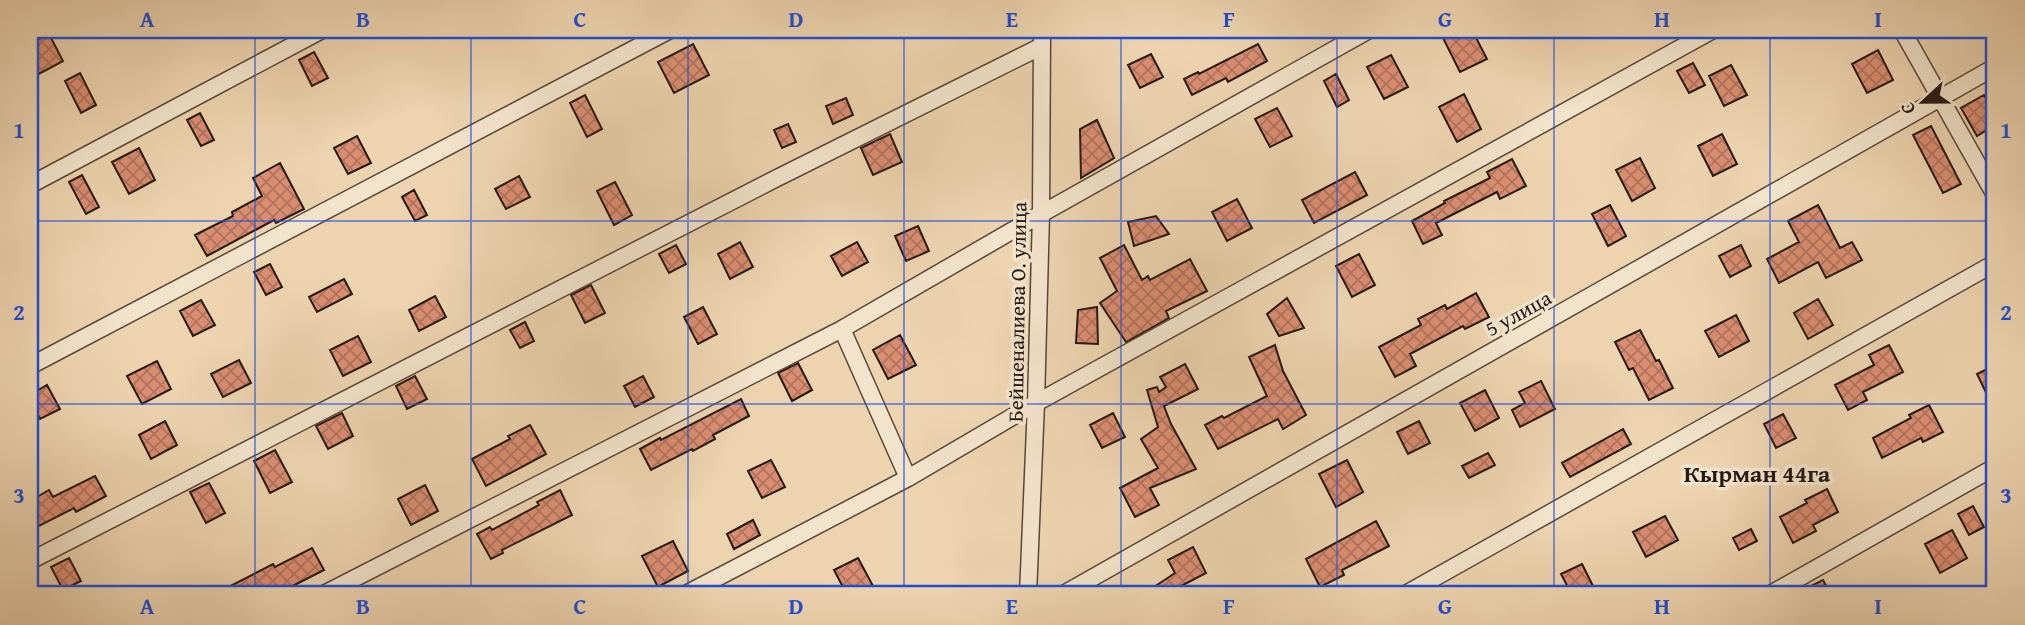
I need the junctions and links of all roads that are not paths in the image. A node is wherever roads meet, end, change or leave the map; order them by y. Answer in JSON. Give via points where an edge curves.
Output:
{"nodes":[{"id":1,"x":322,"y":30,"type":"edge"},
{"id":2,"x":670,"y":30,"type":"edge"},
{"id":3,"x":1369,"y":30,"type":"edge"},
{"id":4,"x":1713,"y":30,"type":"edge"},
{"id":5,"x":1902,"y":30,"type":"edge"},
{"id":6,"x":1042,"y":38,"type":"edge"},
{"id":7,"x":1995,"y":67,"type":"edge"},
{"id":8,"x":1939,"y":99,"type":"junction"},
{"id":9,"x":30,"y":185,"type":"edge"},
{"id":10,"x":1995,"y":195,"type":"edge"},
{"id":11,"x":1041,"y":214,"type":"junction"},
{"id":12,"x":1995,"y":263,"type":"edge"},
{"id":13,"x":842,"y":329,"type":"junction"},
{"id":14,"x":30,"y":366,"type":"edge"},
{"id":15,"x":1036,"y":403,"type":"junction"},
{"id":16,"x":1995,"y":467,"type":"edge"},
{"id":17,"x":908,"y":478,"type":"junction"},
{"id":18,"x":30,"y":561,"type":"edge"},
{"id":19,"x":322,"y":595,"type":"edge"},
{"id":20,"x":684,"y":595,"type":"edge"},
{"id":21,"x":1028,"y":595,"type":"edge"},
{"id":22,"x":1062,"y":595,"type":"edge"},
{"id":23,"x":1404,"y":595,"type":"edge"},
{"id":24,"x":1769,"y":595,"type":"edge"}],
"edges":[{"from":1,"to":9,"type":"street"},
{"from":2,"to":14,"type":"street"},
{"from":3,"to":11,"type":"street"},
{"from":4,"to":15,"type":"street"},
{"from":5,"to":8,"type":"street"},
{"from":6,"to":11,"type":"street","name":"Бейшеналиева О. улица"},
{"from":6,"to":18,"type":"street"},
{"from":7,"to":8,"type":"street","name":"5 улица"},
{"from":8,"to":10,"type":"street"},
{"from":8,"to":22,"type":"street","name":"5 улица"},
{"from":11,"to":13,"type":"street"},
{"from":11,"to":15,"type":"street","name":"Бейшеналиева О. улица"},
{"from":12,"to":23,"type":"street"},
{"from":13,"to":17,"type":"street"},
{"from":13,"to":19,"type":"street"},
{"from":15,"to":17,"type":"street"},
{"from":15,"to":21,"type":"street","name":"Бейшеналиева О. улица"},
{"from":16,"to":24,"type":"street"},
{"from":17,"to":20,"type":"street"}]}
